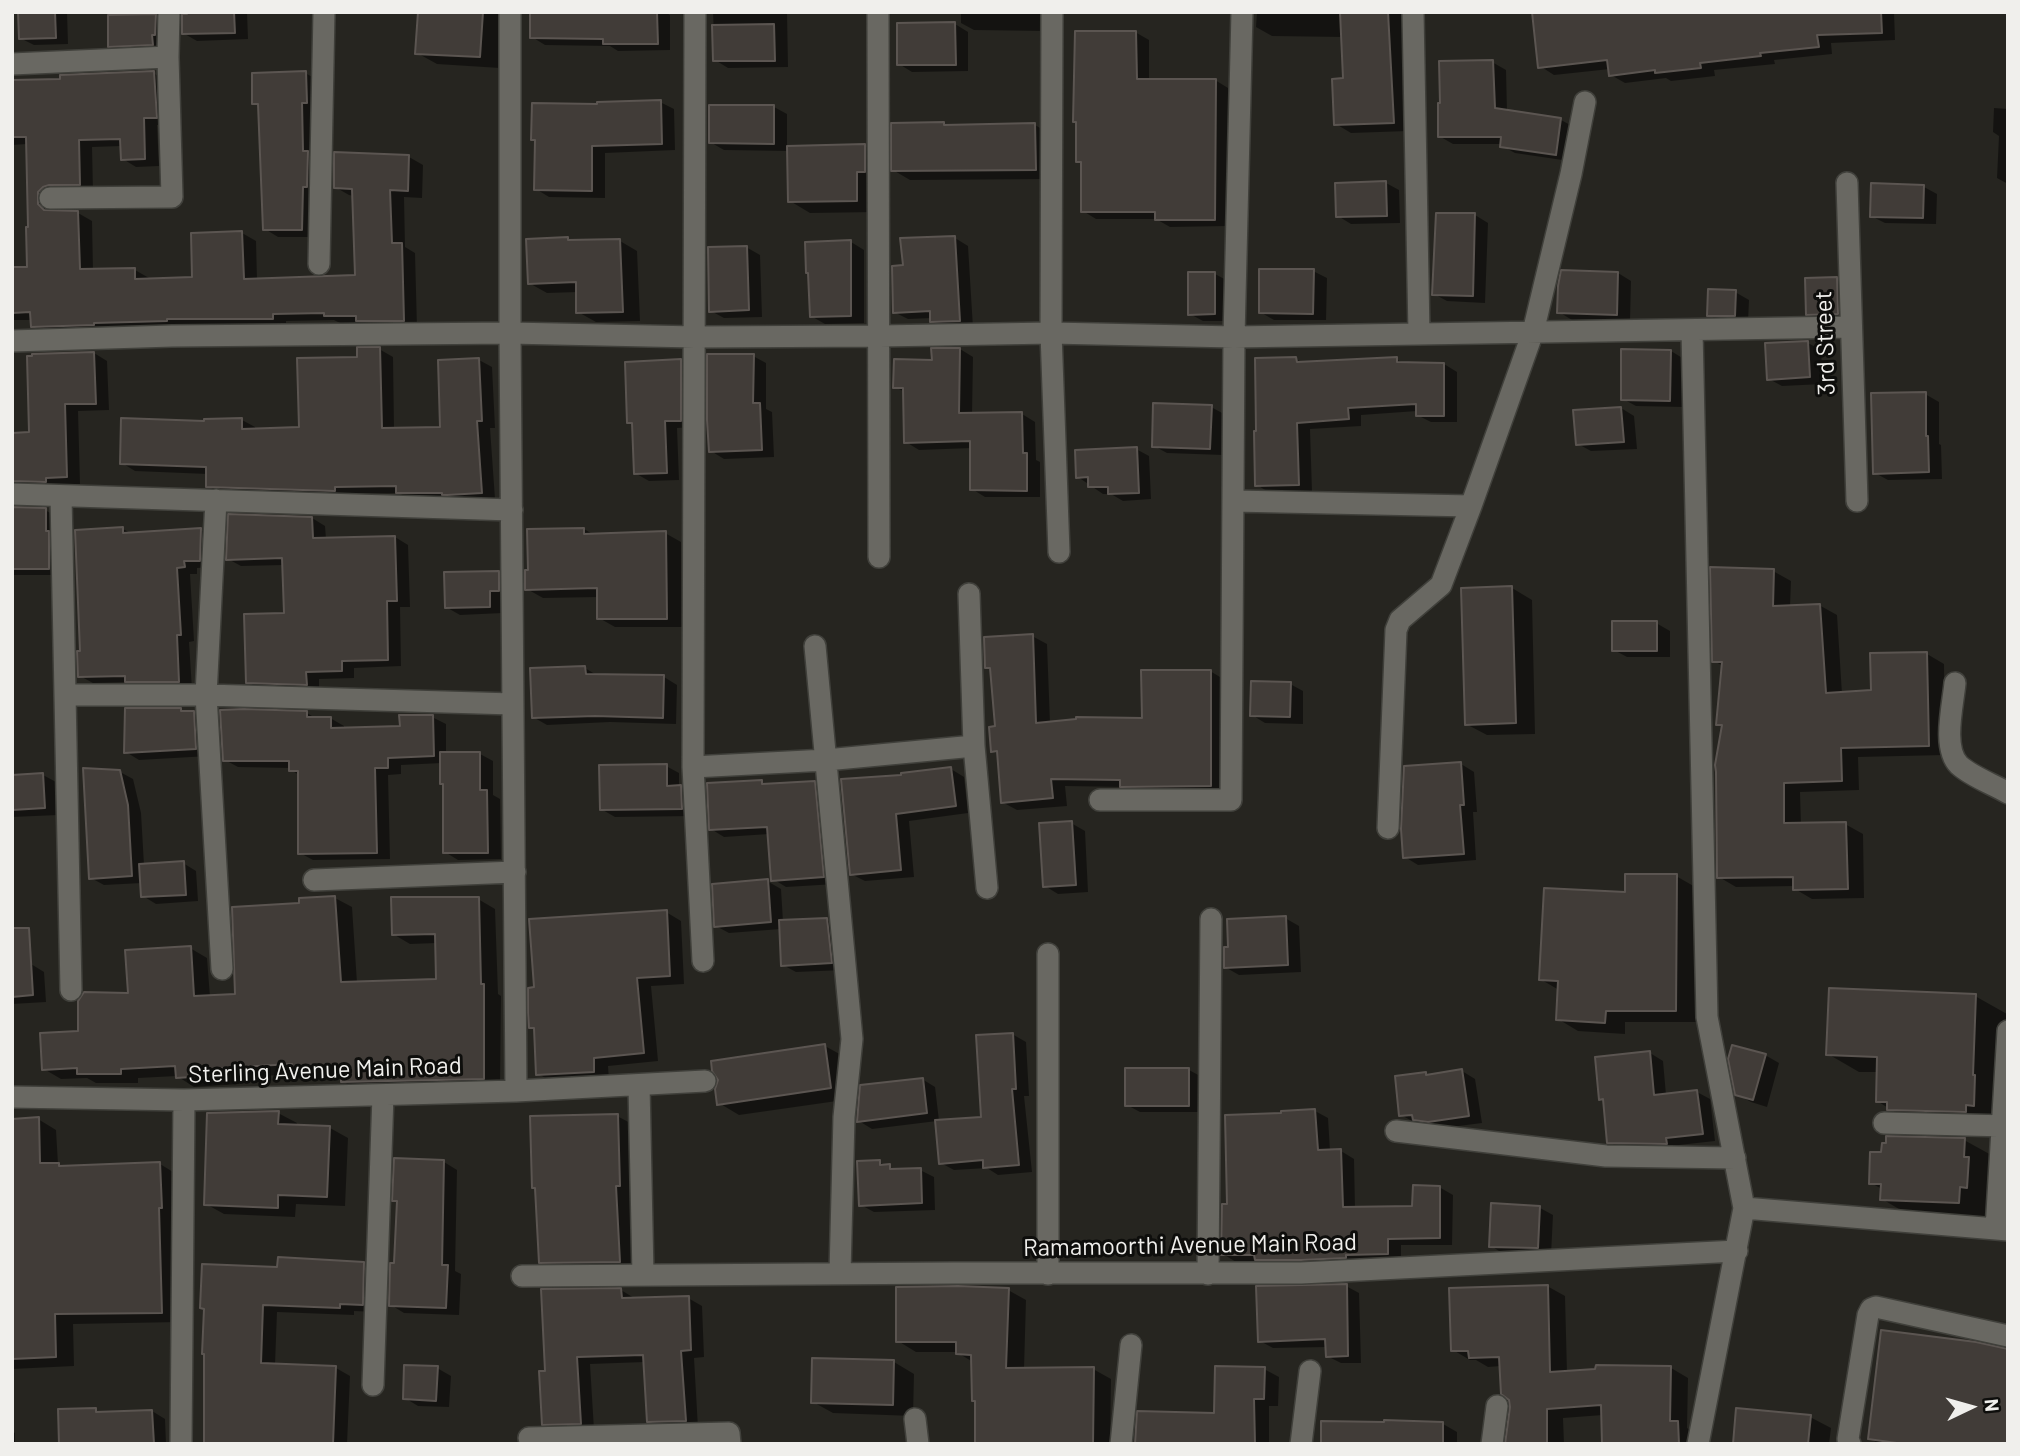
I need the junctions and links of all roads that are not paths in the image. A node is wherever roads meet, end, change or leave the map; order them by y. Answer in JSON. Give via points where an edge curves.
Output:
{"nodes":[{"id":1,"x":169,"y":12,"type":"edge"},
{"id":2,"x":324,"y":12,"type":"edge"},
{"id":3,"x":510,"y":12,"type":"edge"},
{"id":4,"x":695,"y":12,"type":"edge"},
{"id":5,"x":878,"y":12,"type":"edge"},
{"id":6,"x":1052,"y":12,"type":"edge"},
{"id":7,"x":1242,"y":12,"type":"edge"},
{"id":8,"x":1413,"y":12,"type":"edge"},
{"id":9,"x":168,"y":57,"type":"junction"},
{"id":10,"x":12,"y":64,"type":"edge"},
{"id":11,"x":1585,"y":102,"type":"dead end"},
{"id":12,"x":1847,"y":183,"type":"dead end"},
{"id":13,"x":50,"y":198,"type":"dead end"},
{"id":14,"x":319,"y":264,"type":"dead end"},
{"id":15,"x":1851,"y":327,"type":"junction"},
{"id":16,"x":1692,"y":330,"type":"junction"},
{"id":17,"x":1532,"y":332,"type":"junction"},
{"id":18,"x":510,"y":333,"type":"junction"},
{"id":19,"x":1051,"y":333,"type":"junction"},
{"id":20,"x":1419,"y":334,"type":"junction"},
{"id":21,"x":880,"y":336,"type":"junction"},
{"id":22,"x":695,"y":337,"type":"junction"},
{"id":23,"x":1234,"y":337,"type":"junction"},
{"id":24,"x":12,"y":341,"type":"edge"},
{"id":25,"x":12,"y":494,"type":"edge"},
{"id":26,"x":61,"y":496,"type":"junction"},
{"id":27,"x":216,"y":500,"type":"junction"},
{"id":28,"x":1233,"y":501,"type":"junction"},
{"id":29,"x":1857,"y":501,"type":"dead end"},
{"id":30,"x":1471,"y":506,"type":"junction"},
{"id":31,"x":512,"y":510,"type":"junction"},
{"id":32,"x":1059,"y":552,"type":"dead end"},
{"id":33,"x":879,"y":557,"type":"dead end"},
{"id":34,"x":969,"y":594,"type":"dead end"},
{"id":35,"x":815,"y":646,"type":"dead end"},
{"id":36,"x":1955,"y":683,"type":"dead end"},
{"id":37,"x":65,"y":695,"type":"junction"},
{"id":38,"x":206,"y":695,"type":"junction"},
{"id":39,"x":513,"y":704,"type":"junction"},
{"id":40,"x":974,"y":746,"type":"junction"},
{"id":41,"x":826,"y":760,"type":"junction"},
{"id":42,"x":693,"y":767,"type":"junction"},
{"id":43,"x":2008,"y":793,"type":"edge"},
{"id":44,"x":1100,"y":800,"type":"dead end"},
{"id":45,"x":1388,"y":828,"type":"dead end"},
{"id":46,"x":515,"y":872,"type":"junction"},
{"id":47,"x":314,"y":880,"type":"dead end"},
{"id":48,"x":988,"y":888,"type":"dead end"},
{"id":49,"x":1211,"y":919,"type":"dead end"},
{"id":50,"x":1048,"y":954,"type":"dead end"},
{"id":51,"x":703,"y":961,"type":"dead end"},
{"id":52,"x":222,"y":969,"type":"dead end"},
{"id":53,"x":71,"y":990,"type":"dead end"},
{"id":54,"x":2008,"y":1031,"type":"edge"},
{"id":55,"x":705,"y":1081,"type":"dead end"},
{"id":56,"x":639,"y":1085,"type":"junction"},
{"id":57,"x":516,"y":1091,"type":"junction"},
{"id":58,"x":383,"y":1094,"type":"junction"},
{"id":59,"x":12,"y":1097,"type":"edge"},
{"id":60,"x":184,"y":1100,"type":"junction"},
{"id":61,"x":1884,"y":1123,"type":"dead end"},
{"id":62,"x":2005,"y":1126,"type":"edge"},
{"id":63,"x":1396,"y":1131,"type":"dead end"},
{"id":64,"x":1735,"y":1158,"type":"junction"},
{"id":65,"x":1744,"y":1208,"type":"junction"},
{"id":66,"x":2002,"y":1229,"type":"edge"},
{"id":67,"x":1737,"y":1251,"type":"junction"},
{"id":68,"x":840,"y":1273,"type":"junction"},
{"id":69,"x":1048,"y":1274,"type":"junction"},
{"id":70,"x":1208,"y":1274,"type":"junction"},
{"id":71,"x":643,"y":1275,"type":"junction"},
{"id":72,"x":522,"y":1276,"type":"dead end"},
{"id":73,"x":2008,"y":1336,"type":"edge"},
{"id":74,"x":1131,"y":1345,"type":"dead end"},
{"id":75,"x":1310,"y":1371,"type":"dead end"},
{"id":76,"x":373,"y":1385,"type":"dead end"},
{"id":77,"x":1497,"y":1406,"type":"dead end"},
{"id":78,"x":915,"y":1419,"type":"dead end"},
{"id":79,"x":530,"y":1438,"type":"dead end"},
{"id":80,"x":181,"y":1444,"type":"edge"},
{"id":81,"x":730,"y":1444,"type":"edge"},
{"id":82,"x":918,"y":1444,"type":"edge"},
{"id":83,"x":1121,"y":1444,"type":"edge"},
{"id":84,"x":1301,"y":1444,"type":"edge"},
{"id":85,"x":1492,"y":1444,"type":"edge"},
{"id":86,"x":1698,"y":1444,"type":"edge"},
{"id":87,"x":1850,"y":1444,"type":"edge"}],
"edges":[{"from":1,"to":9,"type":"street"},
{"from":2,"to":14,"type":"street"},
{"from":3,"to":18,"type":"street"},
{"from":4,"to":22,"type":"street"},
{"from":5,"to":21,"type":"street"},
{"from":6,"to":19,"type":"street"},
{"from":7,"to":23,"type":"street"},
{"from":8,"to":20,"type":"street"},
{"from":9,"to":10,"type":"street"},
{"from":9,"to":13,"type":"street","via":[[173,197]]},
{"from":11,"to":17,"type":"street"},
{"from":12,"to":15,"type":"street","name":"3rd Street"},
{"from":15,"to":16,"type":"street"},
{"from":15,"to":29,"type":"street","name":"3rd Street"},
{"from":16,"to":17,"type":"street"},
{"from":16,"to":64,"type":"street","via":[[1707,1017]]},
{"from":17,"to":20,"type":"street"},
{"from":17,"to":30,"type":"street"},
{"from":18,"to":22,"type":"street"},
{"from":18,"to":24,"type":"street"},
{"from":18,"to":31,"type":"street"},
{"from":19,"to":21,"type":"street"},
{"from":19,"to":23,"type":"street"},
{"from":19,"to":32,"type":"street"},
{"from":20,"to":23,"type":"street"},
{"from":21,"to":22,"type":"street"},
{"from":21,"to":33,"type":"street"},
{"from":22,"to":42,"type":"street"},
{"from":23,"to":28,"type":"street"},
{"from":25,"to":26,"type":"street"},
{"from":26,"to":27,"type":"street"},
{"from":26,"to":37,"type":"street"},
{"from":27,"to":31,"type":"street"},
{"from":27,"to":38,"type":"street"},
{"from":28,"to":30,"type":"street"},
{"from":28,"to":44,"type":"street","via":[[1231,800]]},
{"from":30,"to":45,"type":"street","via":[[1441,585],[1400,620],[1396,630]]},
{"from":31,"to":39,"type":"street"},
{"from":34,"to":40,"type":"street"},
{"from":35,"to":41,"type":"street"},
{"from":36,"to":43,"type":"street","via":[[1949,743],[1952,757]]},
{"from":37,"to":38,"type":"street"},
{"from":37,"to":53,"type":"street"},
{"from":38,"to":39,"type":"street"},
{"from":38,"to":52,"type":"street"},
{"from":39,"to":46,"type":"street"},
{"from":40,"to":41,"type":"street"},
{"from":40,"to":48,"type":"street"},
{"from":41,"to":42,"type":"street"},
{"from":41,"to":68,"type":"street","via":[[852,1039],[844,1117]]},
{"from":42,"to":51,"type":"street"},
{"from":46,"to":47,"type":"street"},
{"from":46,"to":57,"type":"street"},
{"from":49,"to":70,"type":"street"},
{"from":50,"to":69,"type":"street"},
{"from":54,"to":62,"type":"street"},
{"from":55,"to":56,"type":"street","name":"Sterling Avenue Main Road"},
{"from":56,"to":57,"type":"street","name":"Sterling Avenue Main Road"},
{"from":56,"to":71,"type":"street"},
{"from":57,"to":58,"type":"street","name":"Sterling Avenue Main Road"},
{"from":58,"to":60,"type":"street","name":"Sterling Avenue Main Road"},
{"from":58,"to":76,"type":"street"},
{"from":59,"to":60,"type":"street","name":"Sterling Avenue Main Road"},
{"from":60,"to":80,"type":"street"},
{"from":61,"to":62,"type":"street"},
{"from":62,"to":66,"type":"street"},
{"from":63,"to":64,"type":"street","via":[[1605,1156]]},
{"from":64,"to":65,"type":"street"},
{"from":65,"to":66,"type":"street"},
{"from":65,"to":67,"type":"street"},
{"from":67,"to":70,"type":"street","name":"Ramamoorthi Avenue Main Road"},
{"from":67,"to":86,"type":"street"},
{"from":68,"to":69,"type":"street","name":"Ramamoorthi Avenue Main Road"},
{"from":68,"to":71,"type":"street","name":"Ramamoorthi Avenue Main Road"},
{"from":69,"to":70,"type":"street","name":"Ramamoorthi Avenue Main Road"},
{"from":71,"to":72,"type":"street","name":"Ramamoorthi Avenue Main Road"},
{"from":73,"to":87,"type":"street","via":[[1871,1309]]},
{"from":74,"to":83,"type":"street"},
{"from":75,"to":84,"type":"street"},
{"from":77,"to":85,"type":"street"},
{"from":78,"to":82,"type":"street"},
{"from":79,"to":81,"type":"street","via":[[729,1433]]}]}
